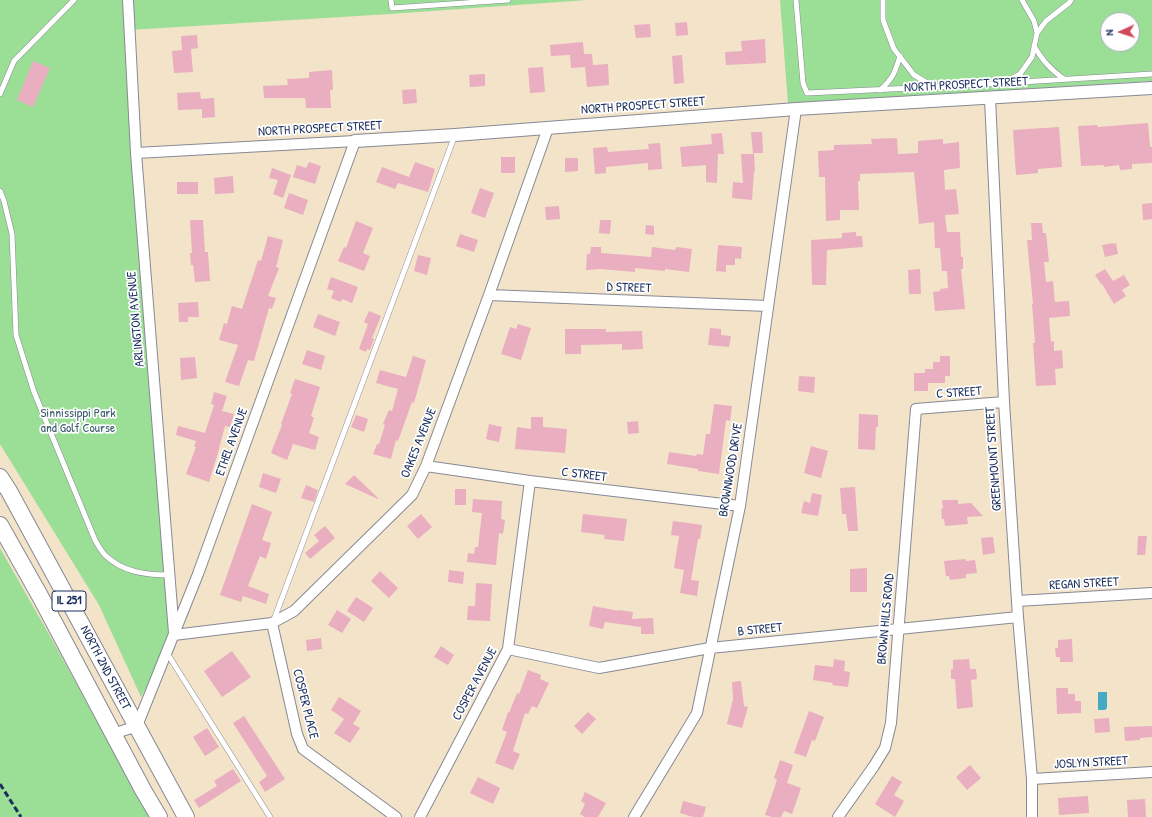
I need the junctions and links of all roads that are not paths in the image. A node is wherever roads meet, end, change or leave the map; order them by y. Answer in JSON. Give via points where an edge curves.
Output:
{"nodes":[{"id":1,"x":74,"y":0,"type":"edge"},
{"id":2,"x":128,"y":0,"type":"edge"},
{"id":3,"x":391,"y":0,"type":"edge"},
{"id":4,"x":508,"y":0,"type":"edge"},
{"id":5,"x":796,"y":0,"type":"edge"},
{"id":6,"x":883,"y":0,"type":"edge"},
{"id":7,"x":1022,"y":0,"type":"edge"},
{"id":8,"x":1071,"y":0,"type":"edge"},
{"id":9,"x":449,"y":2,"type":"edge"},
{"id":10,"x":1037,"y":33,"type":"junction"},
{"id":11,"x":1034,"y":46,"type":"junction"},
{"id":12,"x":900,"y":56,"type":"junction"},
{"id":13,"x":1152,"y":74,"type":"edge"},
{"id":14,"x":1064,"y":79,"type":"junction"},
{"id":15,"x":1004,"y":83,"type":"junction"},
{"id":16,"x":934,"y":87,"type":"junction"},
{"id":17,"x":1152,"y":88,"type":"edge"},
{"id":18,"x":880,"y":90,"type":"junction"},
{"id":19,"x":0,"y":94,"type":"edge"},
{"id":20,"x":990,"y":98,"type":"junction"},
{"id":21,"x":796,"y":109,"type":"junction"},
{"id":22,"x":548,"y":128,"type":"junction"},
{"id":23,"x":455,"y":135,"type":"junction"},
{"id":24,"x":355,"y":141,"type":"junction"},
{"id":25,"x":136,"y":153,"type":"junction"},
{"id":26,"x":0,"y":191,"type":"edge"},
{"id":27,"x":489,"y":295,"type":"junction"},
{"id":28,"x":768,"y":306,"type":"junction"},
{"id":29,"x":1004,"y":402,"type":"junction"},
{"id":30,"x":916,"y":409,"type":"joint"},
{"id":31,"x":426,"y":466,"type":"junction"},
{"id":32,"x":0,"y":477,"type":"edge"},
{"id":33,"x":530,"y":481,"type":"junction"},
{"id":34,"x":740,"y":506,"type":"junction"},
{"id":35,"x":0,"y":525,"type":"edge"},
{"id":36,"x":169,"y":575,"type":"junction"},
{"id":37,"x":1152,"y":593,"type":"edge"},
{"id":38,"x":1017,"y":601,"type":"junction"},
{"id":39,"x":1018,"y":617,"type":"junction"},
{"id":40,"x":272,"y":623,"type":"junction"},
{"id":41,"x":898,"y":628,"type":"junction"},
{"id":42,"x":174,"y":636,"type":"junction"},
{"id":43,"x":710,"y":648,"type":"junction"},
{"id":44,"x":508,"y":649,"type":"junction"},
{"id":45,"x":167,"y":653,"type":"junction"},
{"id":46,"x":137,"y":726,"type":"junction"},
{"id":47,"x":113,"y":734,"type":"junction"},
{"id":48,"x":1152,"y":772,"type":"edge"},
{"id":49,"x":1032,"y":779,"type":"junction"},
{"id":50,"x":159,"y":817,"type":"edge"},
{"id":51,"x":186,"y":817,"type":"edge"},
{"id":52,"x":270,"y":817,"type":"edge"},
{"id":53,"x":396,"y":817,"type":"edge"},
{"id":54,"x":420,"y":817,"type":"edge"},
{"id":55,"x":634,"y":817,"type":"edge"},
{"id":56,"x":838,"y":817,"type":"edge"},
{"id":57,"x":1032,"y":817,"type":"edge"}],
"edges":[{"from":1,"to":19,"type":"lane","via":[[14,61]]},
{"from":2,"to":25,"type":"street","name":"ARLINGTON AVENUE"},
{"from":3,"to":9,"type":"lane","via":[[392,8]]},
{"from":4,"to":9,"type":"lane"},
{"from":5,"to":18,"type":"lane","via":[[802,83],[807,93]]},
{"from":6,"to":12,"type":"lane","via":[[883,20],[894,49]]},
{"from":7,"to":10,"type":"lane","via":[[1034,21]]},
{"from":8,"to":10,"type":"lane","via":[[1046,21]]},
{"from":10,"to":11,"type":"lane"},
{"from":11,"to":14,"type":"lane","via":[[1050,69]]},
{"from":11,"to":15,"type":"lane","via":[[1032,57],[1020,74]]},
{"from":12,"to":16,"type":"lane","via":[[914,74]]},
{"from":12,"to":18,"type":"lane","via":[[891,80]]},
{"from":13,"to":14,"type":"lane"},
{"from":14,"to":15,"type":"lane"},
{"from":15,"to":16,"type":"lane"},
{"from":16,"to":18,"type":"lane"},
{"from":17,"to":20,"type":"street","name":"NORTH PROSPECT STREET"},
{"from":20,"to":21,"type":"street","name":"NORTH PROSPECT STREET"},
{"from":20,"to":29,"type":"street","name":"GREENMOUNT STREET"},
{"from":21,"to":22,"type":"street","name":"NORTH PROSPECT STREET"},
{"from":21,"to":28,"type":"street","name":"BROWNWOOD DRIVE"},
{"from":22,"to":23,"type":"street","name":"NORTH PROSPECT STREET"},
{"from":22,"to":27,"type":"street","name":"OAKES AVENUE"},
{"from":23,"to":24,"type":"street","name":"NORTH PROSPECT STREET"},
{"from":23,"to":40,"type":"lane"},
{"from":24,"to":25,"type":"street","name":"NORTH PROSPECT STREET"},
{"from":24,"to":42,"type":"street","name":"ETHEL AVENUE"},
{"from":25,"to":36,"type":"street","name":"ARLINGTON AVENUE"},
{"from":26,"to":36,"type":"lane","via":[[12,234],[16,335],[34,392],[95,540],[104,554],[115,564],[150,575]]},
{"from":27,"to":28,"type":"street","name":"D STREET"},
{"from":27,"to":31,"type":"street","name":"OAKES AVENUE"},
{"from":28,"to":34,"type":"street","name":"BROWNWOOD DRIVE"},
{"from":29,"to":30,"type":"street","name":"C STREET"},
{"from":29,"to":38,"type":"street","name":"GREENMOUNT STREET"},
{"from":30,"to":41,"type":"street","name":"BROWN HILLS ROAD"},
{"from":31,"to":33,"type":"street","name":"C STREET"},
{"from":31,"to":40,"type":"street","name":"OAKES AVENUE","via":[[412,495],[294,611]]},
{"from":32,"to":46,"type":"main road","name":"NORTH 2ND STREET","number":"IL 251"},
{"from":33,"to":34,"type":"street","name":"C STREET"},
{"from":33,"to":44,"type":"street","name":"COSPER AVENUE"},
{"from":34,"to":43,"type":"street","name":"BROWNWOOD DRIVE"},
{"from":35,"to":47,"type":"main road","name":"NORTH 2ND STREET","number":"IL 251"},
{"from":36,"to":42,"type":"street","name":"ARLINGTON AVENUE"},
{"from":37,"to":38,"type":"street","name":"REGAN STREET"},
{"from":38,"to":39,"type":"street","name":"GREENMOUNT STREET"},
{"from":39,"to":41,"type":"street","name":"B STREET"},
{"from":39,"to":49,"type":"street","name":"GREENMOUNT STREET"},
{"from":40,"to":42,"type":"street","name":"OAKES AVENUE"},
{"from":40,"to":53,"type":"street","name":"COSPER PLACE","via":[[297,734],[303,749]]},
{"from":41,"to":43,"type":"street","name":"B STREET"},
{"from":41,"to":56,"type":"street","name":"BROWN HILLS ROAD","via":[[891,723],[885,748]]},
{"from":42,"to":45,"type":"street","name":"ETHEL AVENUE"},
{"from":43,"to":44,"type":"street","name":"B STREET","via":[[599,668]]},
{"from":43,"to":55,"type":"street","name":"BROWNWOOD DRIVE","via":[[697,713]]},
{"from":44,"to":54,"type":"street","name":"COSPER AVENUE"},
{"from":45,"to":46,"type":"street","name":"ETHEL AVENUE"},
{"from":45,"to":52,"type":"lane"},
{"from":46,"to":47,"type":"street"},
{"from":46,"to":51,"type":"main road","name":"NORTH 2ND STREET","number":"IL 251"},
{"from":47,"to":50,"type":"main road","name":"NORTH 2ND STREET","number":"IL 251"},
{"from":48,"to":49,"type":"street","name":"JOSLYN STREET"},
{"from":49,"to":57,"type":"street","name":"GREENMOUNT STREET"}]}
